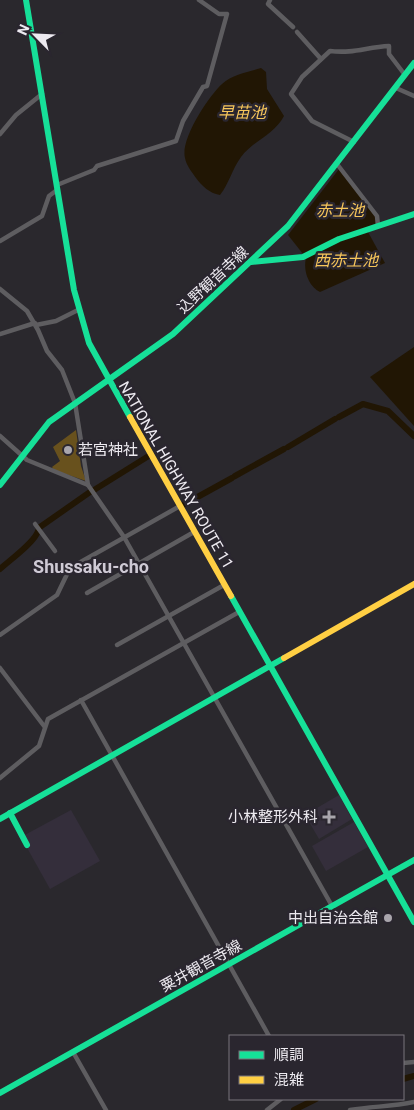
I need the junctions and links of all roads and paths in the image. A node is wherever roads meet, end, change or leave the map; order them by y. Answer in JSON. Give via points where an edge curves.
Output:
{"nodes":[{"id":1,"x":26,"y":0,"type":"edge"},
{"id":2,"x":200,"y":0,"type":"edge"},
{"id":3,"x":269,"y":2,"type":"edge"},
{"id":4,"x":293,"y":27,"type":"dead end"},
{"id":5,"x":298,"y":32,"type":"dead end"},
{"id":6,"x":321,"y":59,"type":"junction"},
{"id":7,"x":414,"y":63,"type":"edge"},
{"id":8,"x":405,"y":75,"type":"junction"},
{"id":9,"x":396,"y":88,"type":"junction"},
{"id":10,"x":42,"y":94,"type":"junction"},
{"id":11,"x":414,"y":96,"type":"edge"},
{"id":12,"x":0,"y":134,"type":"edge"},
{"id":13,"x":354,"y":142,"type":"junction"},
{"id":14,"x":337,"y":164,"type":"junction"},
{"id":15,"x":57,"y":188,"type":"junction"},
{"id":16,"x":414,"y":214,"type":"edge"},
{"id":17,"x":378,"y":226,"type":"junction"},
{"id":18,"x":0,"y":241,"type":"edge"},
{"id":19,"x":251,"y":262,"type":"junction"},
{"id":20,"x":0,"y":289,"type":"edge"},
{"id":21,"x":78,"y":310,"type":"junction"},
{"id":22,"x":35,"y":324,"type":"junction"},
{"id":23,"x":0,"y":334,"type":"edge"},
{"id":24,"x":108,"y":380,"type":"junction"},
{"id":25,"x":76,"y":403,"type":"junction"},
{"id":26,"x":0,"y":436,"type":"edge"},
{"id":27,"x":21,"y":457,"type":"junction"},
{"id":28,"x":0,"y":485,"type":"edge"},
{"id":29,"x":88,"y":485,"type":"junction"},
{"id":30,"x":180,"y":506,"type":"junction"},
{"id":31,"x":35,"y":524,"type":"dead end"},
{"id":32,"x":194,"y":532,"type":"junction"},
{"id":33,"x":124,"y":538,"type":"junction"},
{"id":34,"x":55,"y":551,"type":"dead end"},
{"id":35,"x":139,"y":564,"type":"junction"},
{"id":36,"x":414,"y":584,"type":"edge"},
{"id":37,"x":224,"y":585,"type":"junction"},
{"id":38,"x":87,"y":593,"type":"dead end"},
{"id":39,"x":239,"y":612,"type":"junction"},
{"id":40,"x":168,"y":616,"type":"junction"},
{"id":41,"x":0,"y":636,"type":"edge"},
{"id":42,"x":182,"y":643,"type":"junction"},
{"id":43,"x":117,"y":645,"type":"dead end"},
{"id":44,"x":269,"y":667,"type":"junction"},
{"id":45,"x":0,"y":668,"type":"edge"},
{"id":46,"x":214,"y":698,"type":"junction"},
{"id":47,"x":80,"y":700,"type":"junction"},
{"id":48,"x":44,"y":726,"type":"junction"},
{"id":49,"x":112,"y":756,"type":"junction"},
{"id":50,"x":0,"y":778,"type":"edge"},
{"id":51,"x":10,"y":813,"type":"junction"},
{"id":52,"x":0,"y":819,"type":"edge"},
{"id":53,"x":27,"y":845,"type":"dead end"},
{"id":54,"x":414,"y":860,"type":"edge"},
{"id":55,"x":387,"y":875,"type":"junction"},
{"id":56,"x":332,"y":906,"type":"junction"},
{"id":57,"x":414,"y":922,"type":"edge"},
{"id":58,"x":229,"y":964,"type":"junction"},
{"id":59,"x":268,"y":1035,"type":"edge"},
{"id":60,"x":73,"y":1052,"type":"junction"},
{"id":61,"x":0,"y":1093,"type":"edge"},
{"id":62,"x":280,"y":1100,"type":"edge"},
{"id":63,"x":414,"y":1102,"type":"edge"},
{"id":64,"x":106,"y":1110,"type":"edge"},
{"id":65,"x":267,"y":1110,"type":"edge"},
{"id":66,"x":350,"y":1110,"type":"edge"}],
"edges":[{"from":1,"to":10,"type":"main road","name":"NATIONAL HIGHWAY ROUTE 11"},
{"from":2,"to":15,"type":"street","via":[[219,14],[227,14],[207,86],[203,87],[183,121],[176,141],[97,166]]},
{"from":3,"to":4,"type":"street"},
{"from":5,"to":6,"type":"street"},
{"from":6,"to":8,"type":"street","via":[[330,51],[353,53],[388,46],[389,54]]},
{"from":6,"to":13,"type":"street","via":[[302,77],[291,94],[314,123]]},
{"from":7,"to":8,"type":"main road","name":"込野観音寺線"},
{"from":8,"to":9,"type":"main road","name":"込野観音寺線"},
{"from":9,"to":11,"type":"street"},
{"from":9,"to":13,"type":"main road","name":"込野観音寺線"},
{"from":10,"to":12,"type":"street","via":[[16,115]]},
{"from":10,"to":15,"type":"main road","name":"NATIONAL HIGHWAY ROUTE 11"},
{"from":13,"to":14,"type":"main road","name":"込野観音寺線"},
{"from":14,"to":17,"type":"street","via":[[377,216]]},
{"from":14,"to":19,"type":"main road","name":"込野観音寺線","via":[[292,221]]},
{"from":15,"to":18,"type":"street","via":[[49,196],[42,216]]},
{"from":15,"to":21,"type":"main road","name":"NATIONAL HIGHWAY ROUTE 11"},
{"from":16,"to":17,"type":"main road"},
{"from":17,"to":19,"type":"main road","via":[[339,239],[303,257]]},
{"from":19,"to":24,"type":"main road","name":"込野観音寺線","via":[[173,334]]},
{"from":20,"to":22,"type":"street","via":[[27,311]]},
{"from":21,"to":22,"type":"street","via":[[56,320]]},
{"from":21,"to":24,"type":"main road","name":"NATIONAL HIGHWAY ROUTE 11","via":[[89,343]]},
{"from":22,"to":23,"type":"street"},
{"from":22,"to":25,"type":"street","via":[[47,352],[62,370]]},
{"from":24,"to":25,"type":"main road","name":"込野観音寺線"},
{"from":24,"to":30,"type":"main road","name":"NATIONAL HIGHWAY ROUTE 11"},
{"from":25,"to":27,"type":"main road","name":"込野観音寺線","via":[[49,422]]},
{"from":25,"to":29,"type":"street"},
{"from":26,"to":27,"type":"street"},
{"from":27,"to":28,"type":"main road","name":"込野観音寺線"},
{"from":27,"to":29,"type":"street"},
{"from":29,"to":33,"type":"street"},
{"from":30,"to":32,"type":"main road","name":"NATIONAL HIGHWAY ROUTE 11"},
{"from":30,"to":33,"type":"street"},
{"from":31,"to":34,"type":"street"},
{"from":32,"to":35,"type":"street"},
{"from":32,"to":37,"type":"main road","name":"NATIONAL HIGHWAY ROUTE 11"},
{"from":33,"to":35,"type":"street"},
{"from":33,"to":41,"type":"street","via":[[70,568],[57,595]]},
{"from":35,"to":38,"type":"street"},
{"from":35,"to":40,"type":"street"},
{"from":36,"to":44,"type":"main road"},
{"from":37,"to":39,"type":"main road","name":"NATIONAL HIGHWAY ROUTE 11"},
{"from":37,"to":40,"type":"street"},
{"from":39,"to":42,"type":"street"},
{"from":39,"to":44,"type":"main road","name":"NATIONAL HIGHWAY ROUTE 11"},
{"from":40,"to":42,"type":"street"},
{"from":40,"to":43,"type":"street"},
{"from":42,"to":46,"type":"street"},
{"from":42,"to":47,"type":"street"},
{"from":44,"to":46,"type":"main road"},
{"from":44,"to":55,"type":"main road","name":"NATIONAL HIGHWAY ROUTE 11"},
{"from":45,"to":48,"type":"street"},
{"from":46,"to":49,"type":"main road"},
{"from":46,"to":56,"type":"street"},
{"from":47,"to":48,"type":"street","via":[[48,719]]},
{"from":47,"to":49,"type":"street"},
{"from":48,"to":50,"type":"street","via":[[39,746]]},
{"from":49,"to":51,"type":"main road"},
{"from":49,"to":58,"type":"street"},
{"from":51,"to":52,"type":"main road"},
{"from":51,"to":53,"type":"main road"},
{"from":54,"to":55,"type":"main road","name":"粟井観音寺線"},
{"from":55,"to":56,"type":"main road","name":"粟井観音寺線"},
{"from":55,"to":57,"type":"main road","name":"NATIONAL HIGHWAY ROUTE 11"},
{"from":56,"to":58,"type":"main road","name":"粟井観音寺線"},
{"from":58,"to":59,"type":"street"},
{"from":58,"to":60,"type":"main road","name":"粟井観音寺線"},
{"from":60,"to":61,"type":"main road","name":"粟井観音寺線"},
{"from":60,"to":64,"type":"street"},
{"from":62,"to":65,"type":"street"},
{"from":63,"to":66,"type":"street"}]}
